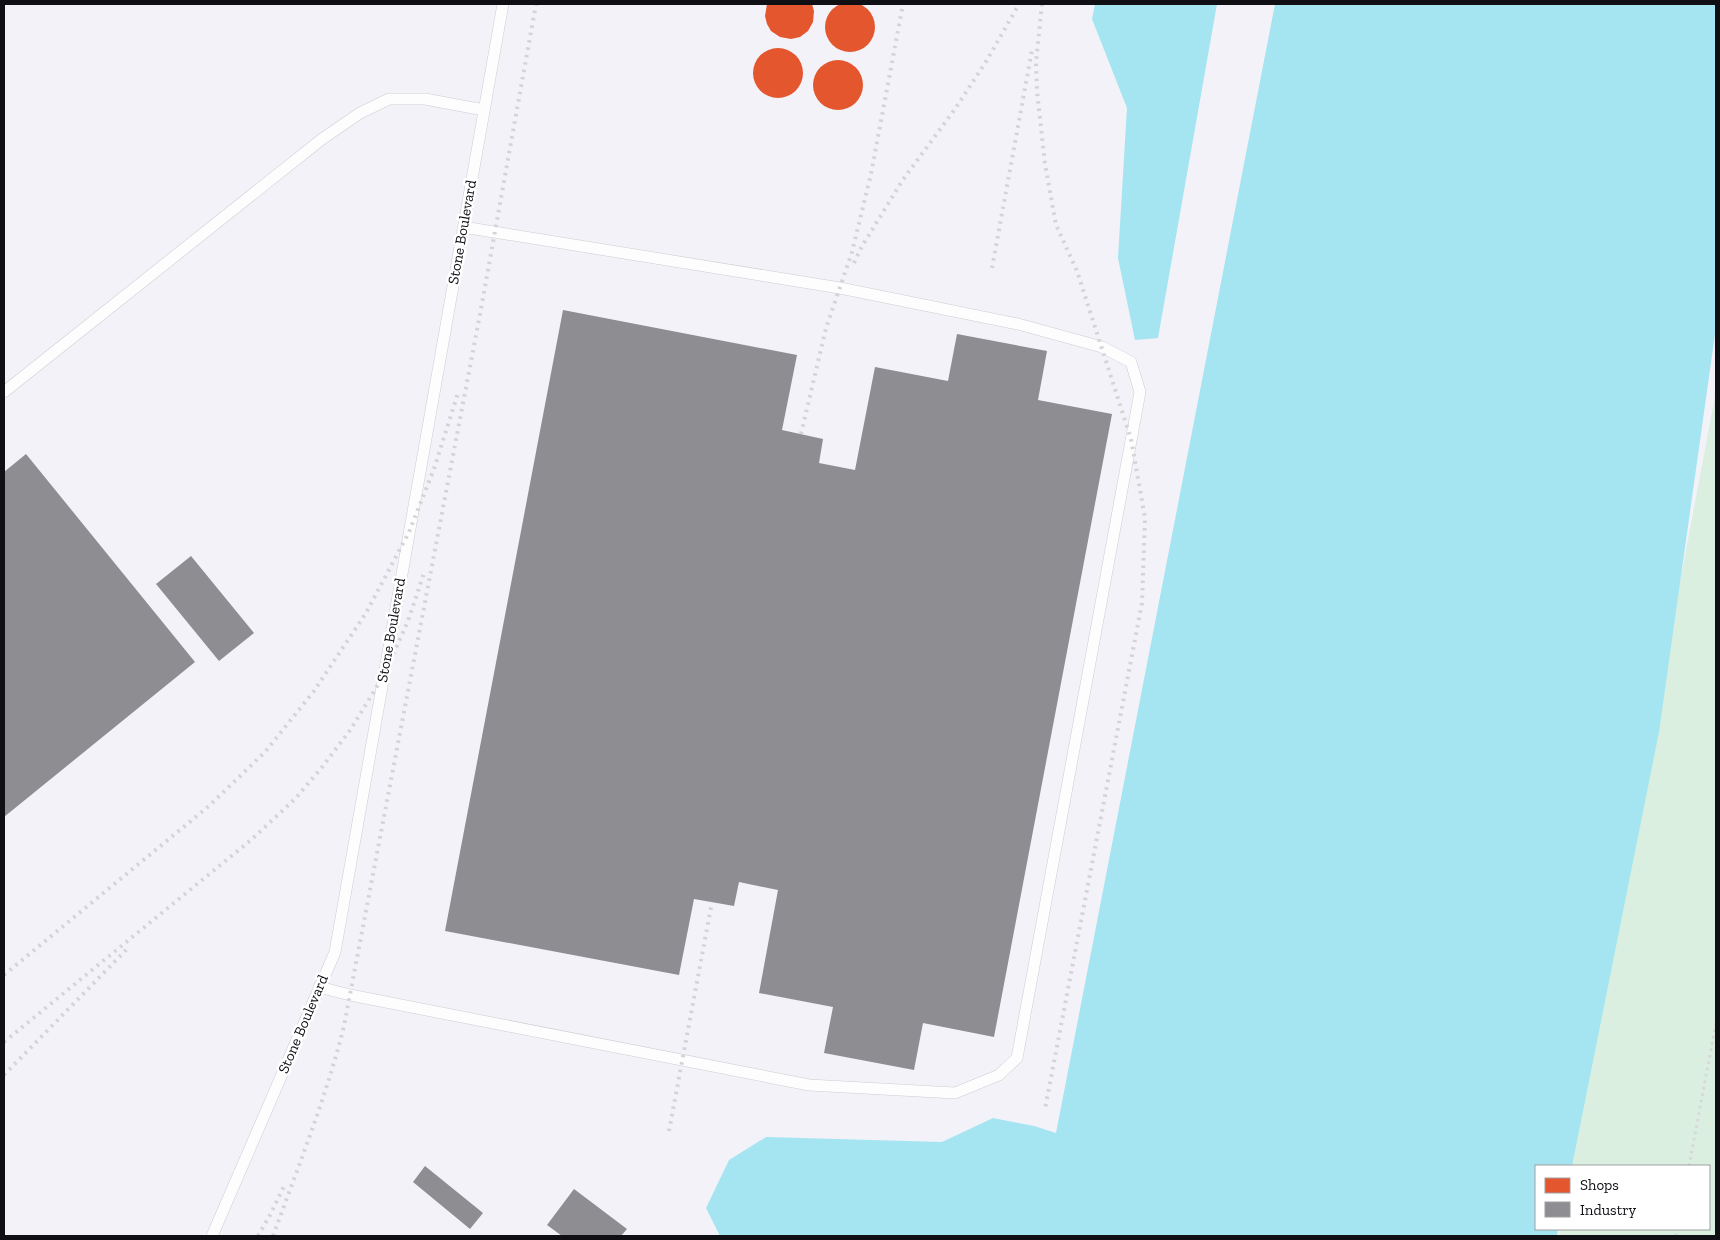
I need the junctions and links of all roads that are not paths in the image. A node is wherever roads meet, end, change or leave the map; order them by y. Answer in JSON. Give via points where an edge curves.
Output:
{"nodes":[{"id":1,"x":503,"y":4,"type":"edge"},
{"id":2,"x":484,"y":110,"type":"junction"},
{"id":3,"x":463,"y":228,"type":"junction"},
{"id":4,"x":4,"y":392,"type":"edge"},
{"id":5,"x":319,"y":987,"type":"junction"},
{"id":6,"x":212,"y":1236,"type":"edge"}],
"edges":[{"from":1,"to":2,"type":"lane","name":"Stone Boulevard"},
{"from":2,"to":3,"type":"lane","name":"Stone Boulevard"},
{"from":2,"to":4,"type":"lane","via":[[425,99],[389,98],[360,113],[322,138]]},
{"from":3,"to":5,"type":"lane","name":"Stone Boulevard","via":[[334,952]]},
{"from":3,"to":5,"type":"lane","via":[[840,288],[1018,324],[1102,347],[1131,362],[1140,392],[1017,1058],[999,1076],[955,1093],[809,1085]]},
{"from":5,"to":6,"type":"lane","name":"Stone Boulevard"}]}
